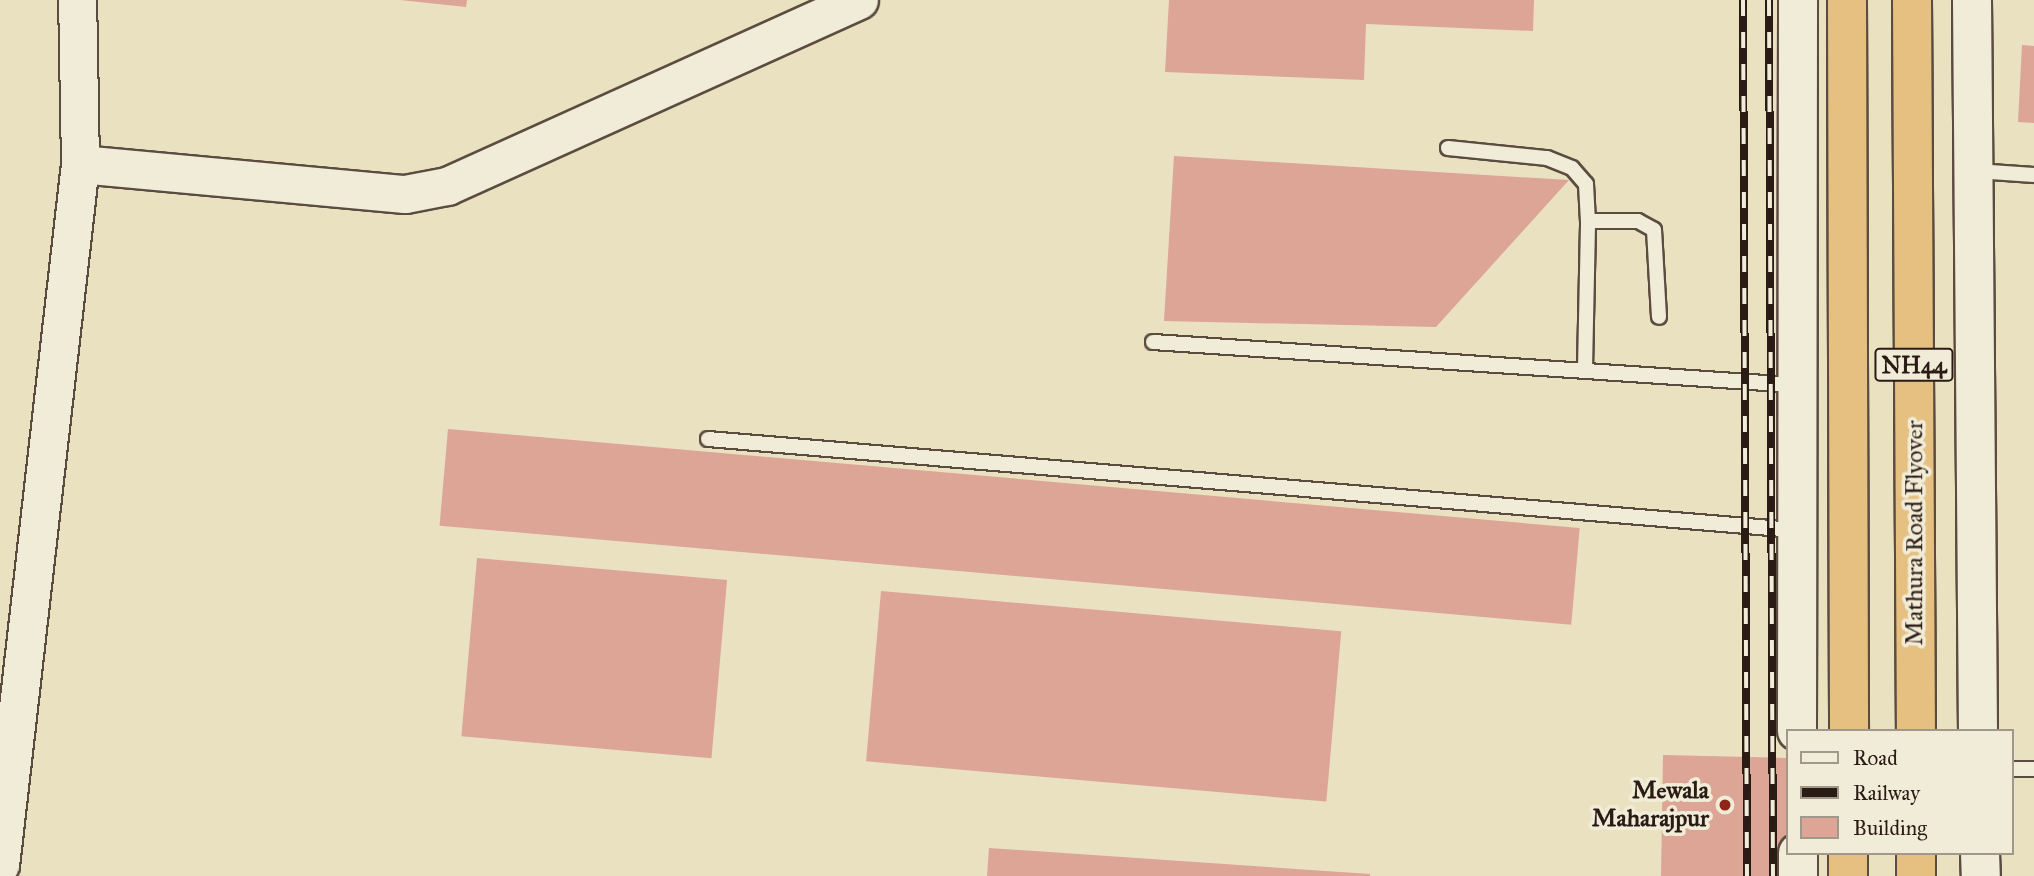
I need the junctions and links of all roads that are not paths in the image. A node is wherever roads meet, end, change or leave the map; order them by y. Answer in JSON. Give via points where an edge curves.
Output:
{"nodes":[{"id":1,"x":77,"y":0,"type":"edge"},
{"id":2,"x":859,"y":0,"type":"edge"},
{"id":3,"x":1798,"y":0,"type":"edge"},
{"id":4,"x":1847,"y":0,"type":"edge"},
{"id":5,"x":1912,"y":0,"type":"edge"},
{"id":6,"x":1972,"y":0,"type":"edge"},
{"id":7,"x":1448,"y":148,"type":"dead end"},
{"id":8,"x":80,"y":164,"type":"junction"},
{"id":9,"x":1973,"y":171,"type":"junction"},
{"id":10,"x":2034,"y":175,"type":"edge"},
{"id":11,"x":1588,"y":221,"type":"junction"},
{"id":12,"x":1659,"y":317,"type":"dead end"},
{"id":13,"x":1153,"y":342,"type":"dead end"},
{"id":14,"x":1585,"y":368,"type":"junction"},
{"id":15,"x":1801,"y":386,"type":"junction"},
{"id":16,"x":708,"y":439,"type":"dead end"},
{"id":17,"x":1799,"y":531,"type":"junction"},
{"id":18,"x":1797,"y":729,"type":"edge"},
{"id":19,"x":1849,"y":729,"type":"edge"},
{"id":20,"x":1916,"y":729,"type":"edge"},
{"id":21,"x":1978,"y":729,"type":"edge"},
{"id":22,"x":2013,"y":769,"type":"edge"},
{"id":23,"x":2034,"y":769,"type":"edge"},
{"id":24,"x":1798,"y":855,"type":"edge"},
{"id":25,"x":1848,"y":855,"type":"edge"},
{"id":26,"x":1916,"y":855,"type":"edge"},
{"id":27,"x":1980,"y":855,"type":"edge"},
{"id":28,"x":0,"y":865,"type":"edge"},
{"id":29,"x":1798,"y":876,"type":"edge"},
{"id":30,"x":1848,"y":876,"type":"edge"},
{"id":31,"x":1916,"y":876,"type":"edge"},
{"id":32,"x":1981,"y":876,"type":"edge"}],
"edges":[{"from":1,"to":8,"type":"street"},
{"from":2,"to":8,"type":"street","via":[[447,186],[405,194]]},
{"from":3,"to":15,"type":"main road"},
{"from":4,"to":19,"type":"highway","number":"NH44"},
{"from":5,"to":20,"type":"highway","name":"Mathura Road Flyover","number":"NH44"},
{"from":6,"to":9,"type":"main road"},
{"from":7,"to":11,"type":"lane","via":[[1547,158],[1572,168],[1586,184]]},
{"from":8,"to":28,"type":"street"},
{"from":9,"to":10,"type":"lane"},
{"from":9,"to":21,"type":"main road"},
{"from":11,"to":12,"type":"lane","via":[[1637,220],[1654,230]]},
{"from":11,"to":14,"type":"lane"},
{"from":13,"to":14,"type":"lane"},
{"from":14,"to":15,"type":"lane"},
{"from":15,"to":17,"type":"main road"},
{"from":16,"to":17,"type":"lane"},
{"from":17,"to":18,"type":"main road"},
{"from":22,"to":23,"type":"lane"},
{"from":24,"to":29,"type":"main road"},
{"from":25,"to":30,"type":"highway"},
{"from":26,"to":31,"type":"highway"},
{"from":27,"to":32,"type":"main road"}]}
